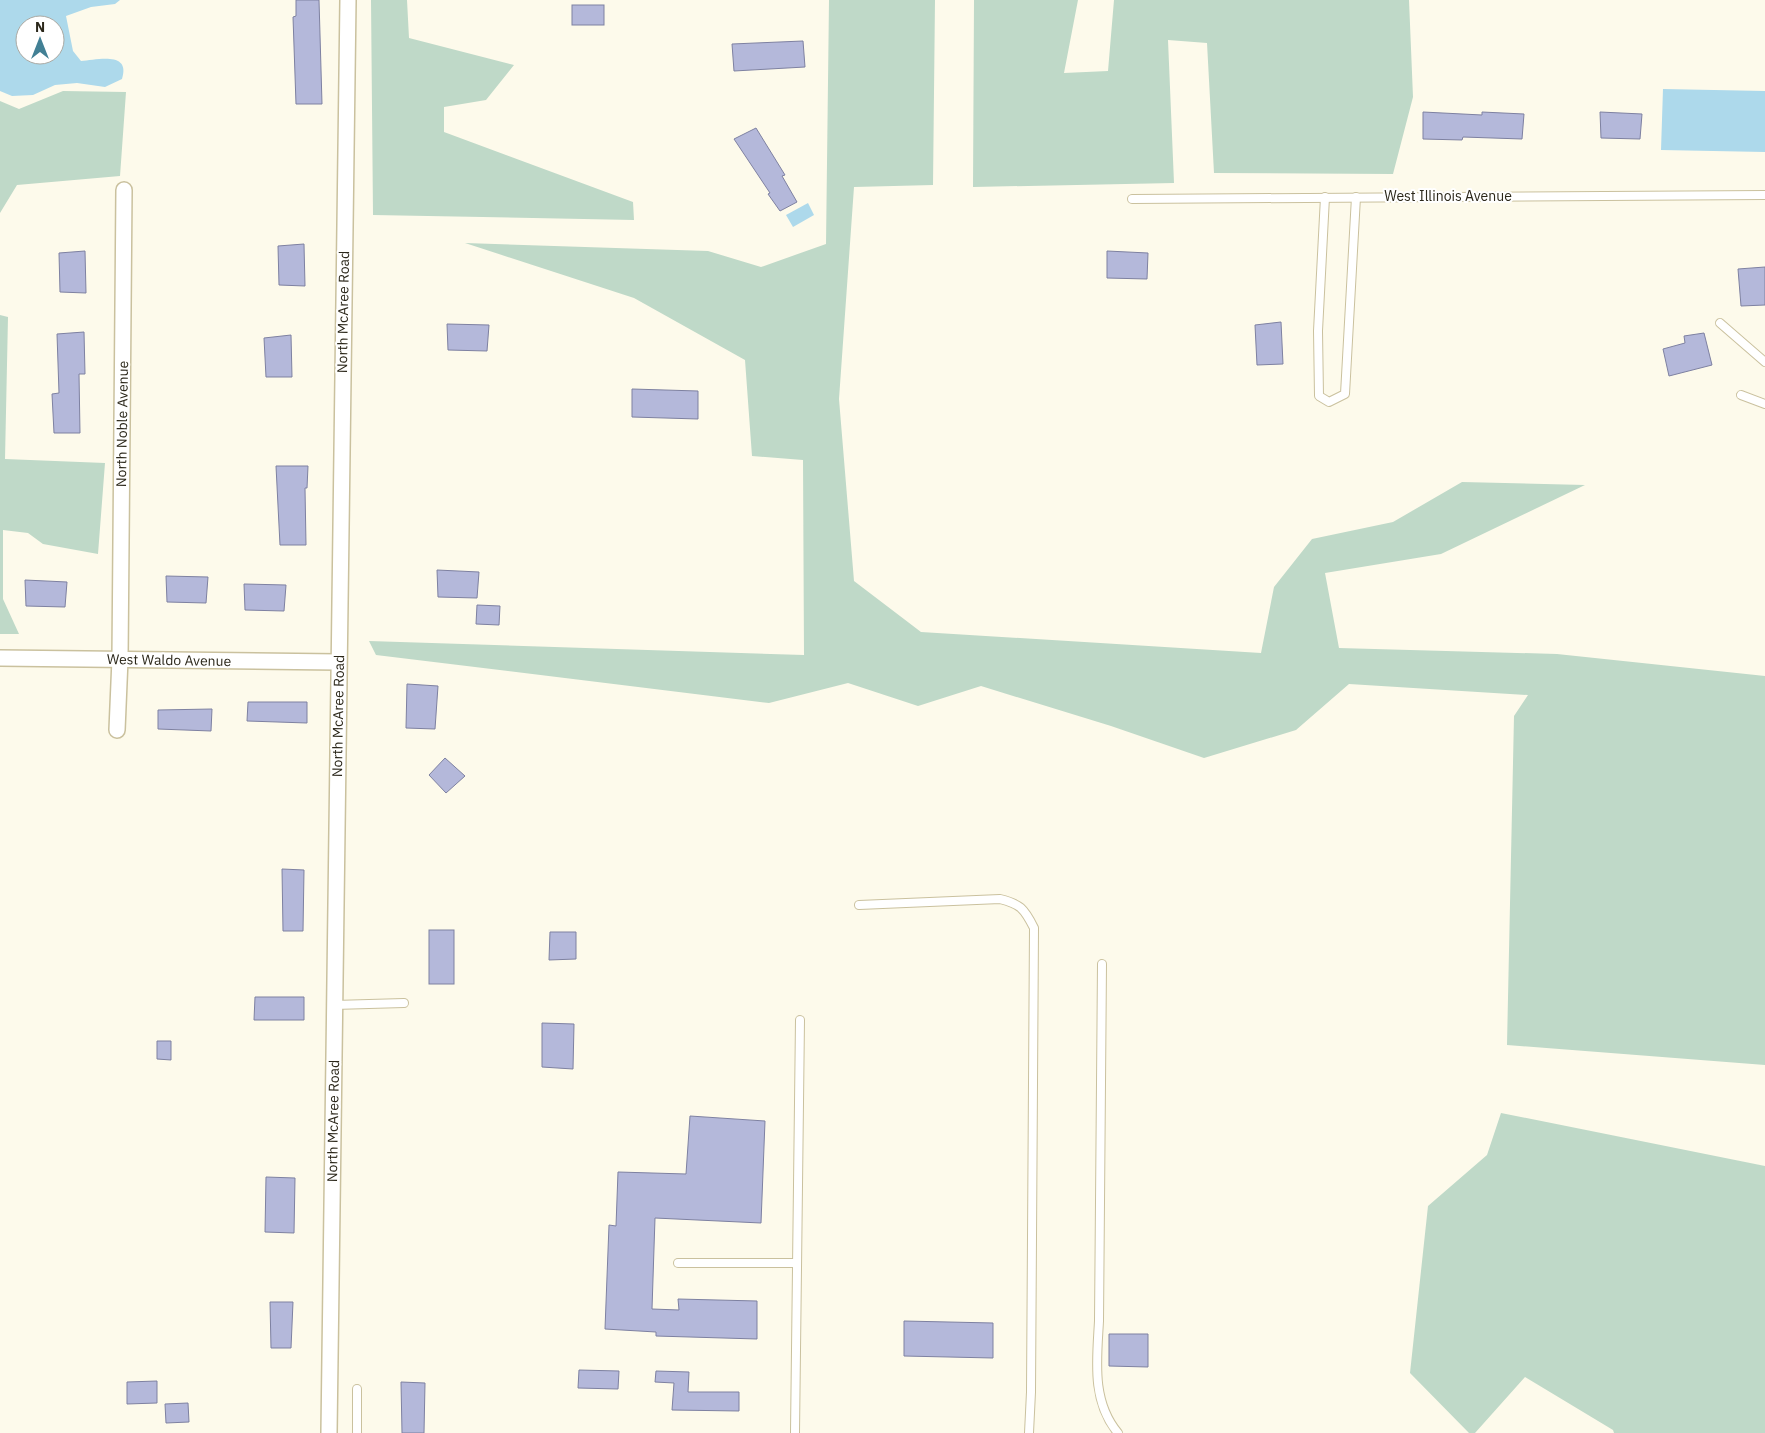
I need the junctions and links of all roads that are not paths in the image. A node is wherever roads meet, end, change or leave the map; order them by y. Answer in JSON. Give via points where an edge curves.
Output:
{"nodes":[{"id":1,"x":348,"y":0,"type":"edge"},
{"id":2,"x":124,"y":190,"type":"dead end"},
{"id":3,"x":1765,"y":195,"type":"edge"},
{"id":4,"x":1325,"y":197,"type":"junction"},
{"id":5,"x":1356,"y":197,"type":"junction"},
{"id":6,"x":1132,"y":199,"type":"dead end"},
{"id":7,"x":1720,"y":323,"type":"dead end"},
{"id":8,"x":1765,"y":362,"type":"edge"},
{"id":9,"x":1741,"y":395,"type":"dead end"},
{"id":10,"x":1765,"y":404,"type":"edge"},
{"id":11,"x":0,"y":658,"type":"edge"},
{"id":12,"x":120,"y":659,"type":"junction"},
{"id":13,"x":338,"y":662,"type":"junction"},
{"id":14,"x":117,"y":730,"type":"dead end"},
{"id":15,"x":859,"y":905,"type":"dead end"},
{"id":16,"x":1102,"y":964,"type":"dead end"},
{"id":17,"x":404,"y":1003,"type":"dead end"},
{"id":18,"x":334,"y":1005,"type":"junction"},
{"id":19,"x":800,"y":1020,"type":"dead end"},
{"id":20,"x":678,"y":1263,"type":"dead end"},
{"id":21,"x":797,"y":1263,"type":"junction"},
{"id":22,"x":357,"y":1389,"type":"dead end"},
{"id":23,"x":329,"y":1433,"type":"edge"},
{"id":24,"x":357,"y":1433,"type":"edge"},
{"id":25,"x":795,"y":1433,"type":"edge"},
{"id":26,"x":1029,"y":1433,"type":"edge"},
{"id":27,"x":1118,"y":1433,"type":"edge"}],
"edges":[{"from":1,"to":13,"type":"street","name":"North McAree Road"},
{"from":2,"to":12,"type":"street","name":"North Noble Avenue"},
{"from":3,"to":5,"type":"lane","name":"West Illinois Avenue"},
{"from":4,"to":5,"type":"lane","name":"West Illinois Avenue"},
{"from":4,"to":5,"type":"lane","via":[[1318,331],[1320,396],[1329,402],[1345,394]]},
{"from":4,"to":6,"type":"lane","name":"West Illinois Avenue"},
{"from":7,"to":8,"type":"lane"},
{"from":9,"to":10,"type":"lane"},
{"from":11,"to":12,"type":"street","name":"West Waldo Avenue"},
{"from":12,"to":13,"type":"street","name":"West Waldo Avenue"},
{"from":12,"to":14,"type":"street","name":"North Noble Avenue"},
{"from":13,"to":18,"type":"street","name":"North McAree Road"},
{"from":15,"to":26,"type":"lane","via":[[1000,899],[1016,903],[1034,928]]},
{"from":16,"to":27,"type":"lane","via":[[1097,1370],[1100,1398]]},
{"from":17,"to":18,"type":"lane"},
{"from":18,"to":23,"type":"street","name":"North McAree Road"},
{"from":19,"to":21,"type":"lane"},
{"from":20,"to":21,"type":"lane"},
{"from":21,"to":25,"type":"lane"},
{"from":22,"to":24,"type":"lane"}]}
